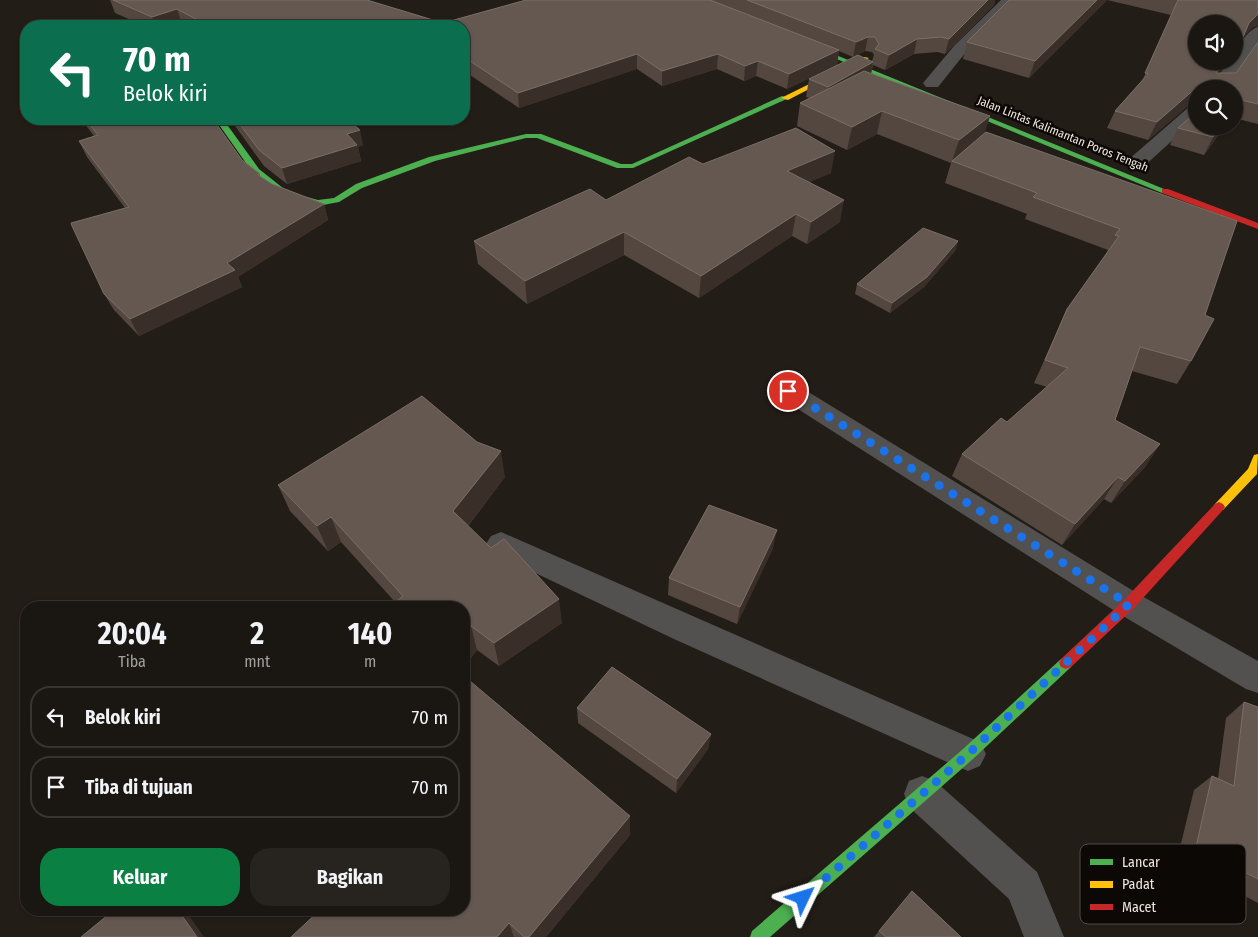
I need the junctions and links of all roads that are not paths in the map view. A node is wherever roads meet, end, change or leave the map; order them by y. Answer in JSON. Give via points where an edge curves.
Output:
{"nodes":[{"id":1,"x":1010,"y":0,"type":"edge"},
{"id":2,"x":1258,"y":32,"type":"edge"},
{"id":3,"x":866,"y":58,"type":"junction"},
{"id":4,"x":855,"y":64,"type":"junction"},
{"id":5,"x":1223,"y":80,"type":"edge"},
{"id":6,"x":932,"y":83,"type":"junction"},
{"id":7,"x":960,"y":94,"type":"dead end"},
{"id":8,"x":1188,"y":117,"type":"edge"},
{"id":9,"x":223,"y":125,"type":"edge"},
{"id":10,"x":1135,"y":164,"type":"dead end"},
{"id":11,"x":1258,"y":226,"type":"edge"},
{"id":12,"x":788,"y":391,"type":"dead end"},
{"id":13,"x":1258,"y":458,"type":"edge"},
{"id":14,"x":501,"y":544,"type":"edge"},
{"id":15,"x":1129,"y":604,"type":"junction"},
{"id":16,"x":1258,"y":678,"type":"edge"},
{"id":17,"x":968,"y":754,"type":"junction"},
{"id":18,"x":922,"y":794,"type":"junction"},
{"id":19,"x":758,"y":937,"type":"edge"},
{"id":20,"x":1044,"y":937,"type":"edge"}],
"edges":[{"from":1,"to":6,"type":"street","via":[[960,48]]},
{"from":2,"to":5,"type":"street"},
{"from":3,"to":4,"type":"street"},
{"from":3,"to":4,"type":"street","name":"Jalan Lintas Kalimantan Poros Tengah","via":[[793,35]]},
{"from":3,"to":6,"type":"street","name":"Jalan Lintas Kalimantan Poros Tengah"},
{"from":4,"to":9,"type":"street","via":[[746,117],[633,166],[620,166],[538,136],[526,136],[421,162],[327,203],[285,194],[256,171]]},
{"from":4,"to":11,"type":"street","name":"Jalan Lintas Kalimantan Poros Tengah","via":[[1121,174]]},
{"from":6,"to":7,"type":"street","name":"Jalan Lintas Kalimantan Poros Tengah"},
{"from":8,"to":10,"type":"street"},
{"from":12,"to":15,"type":"street"},
{"from":13,"to":15,"type":"street","via":[[1253,471]]},
{"from":14,"to":17,"type":"street"},
{"from":15,"to":16,"type":"street"},
{"from":15,"to":17,"type":"street"},
{"from":17,"to":18,"type":"street"},
{"from":18,"to":19,"type":"street"},
{"from":18,"to":20,"type":"street","via":[[1023,886]]}]}
